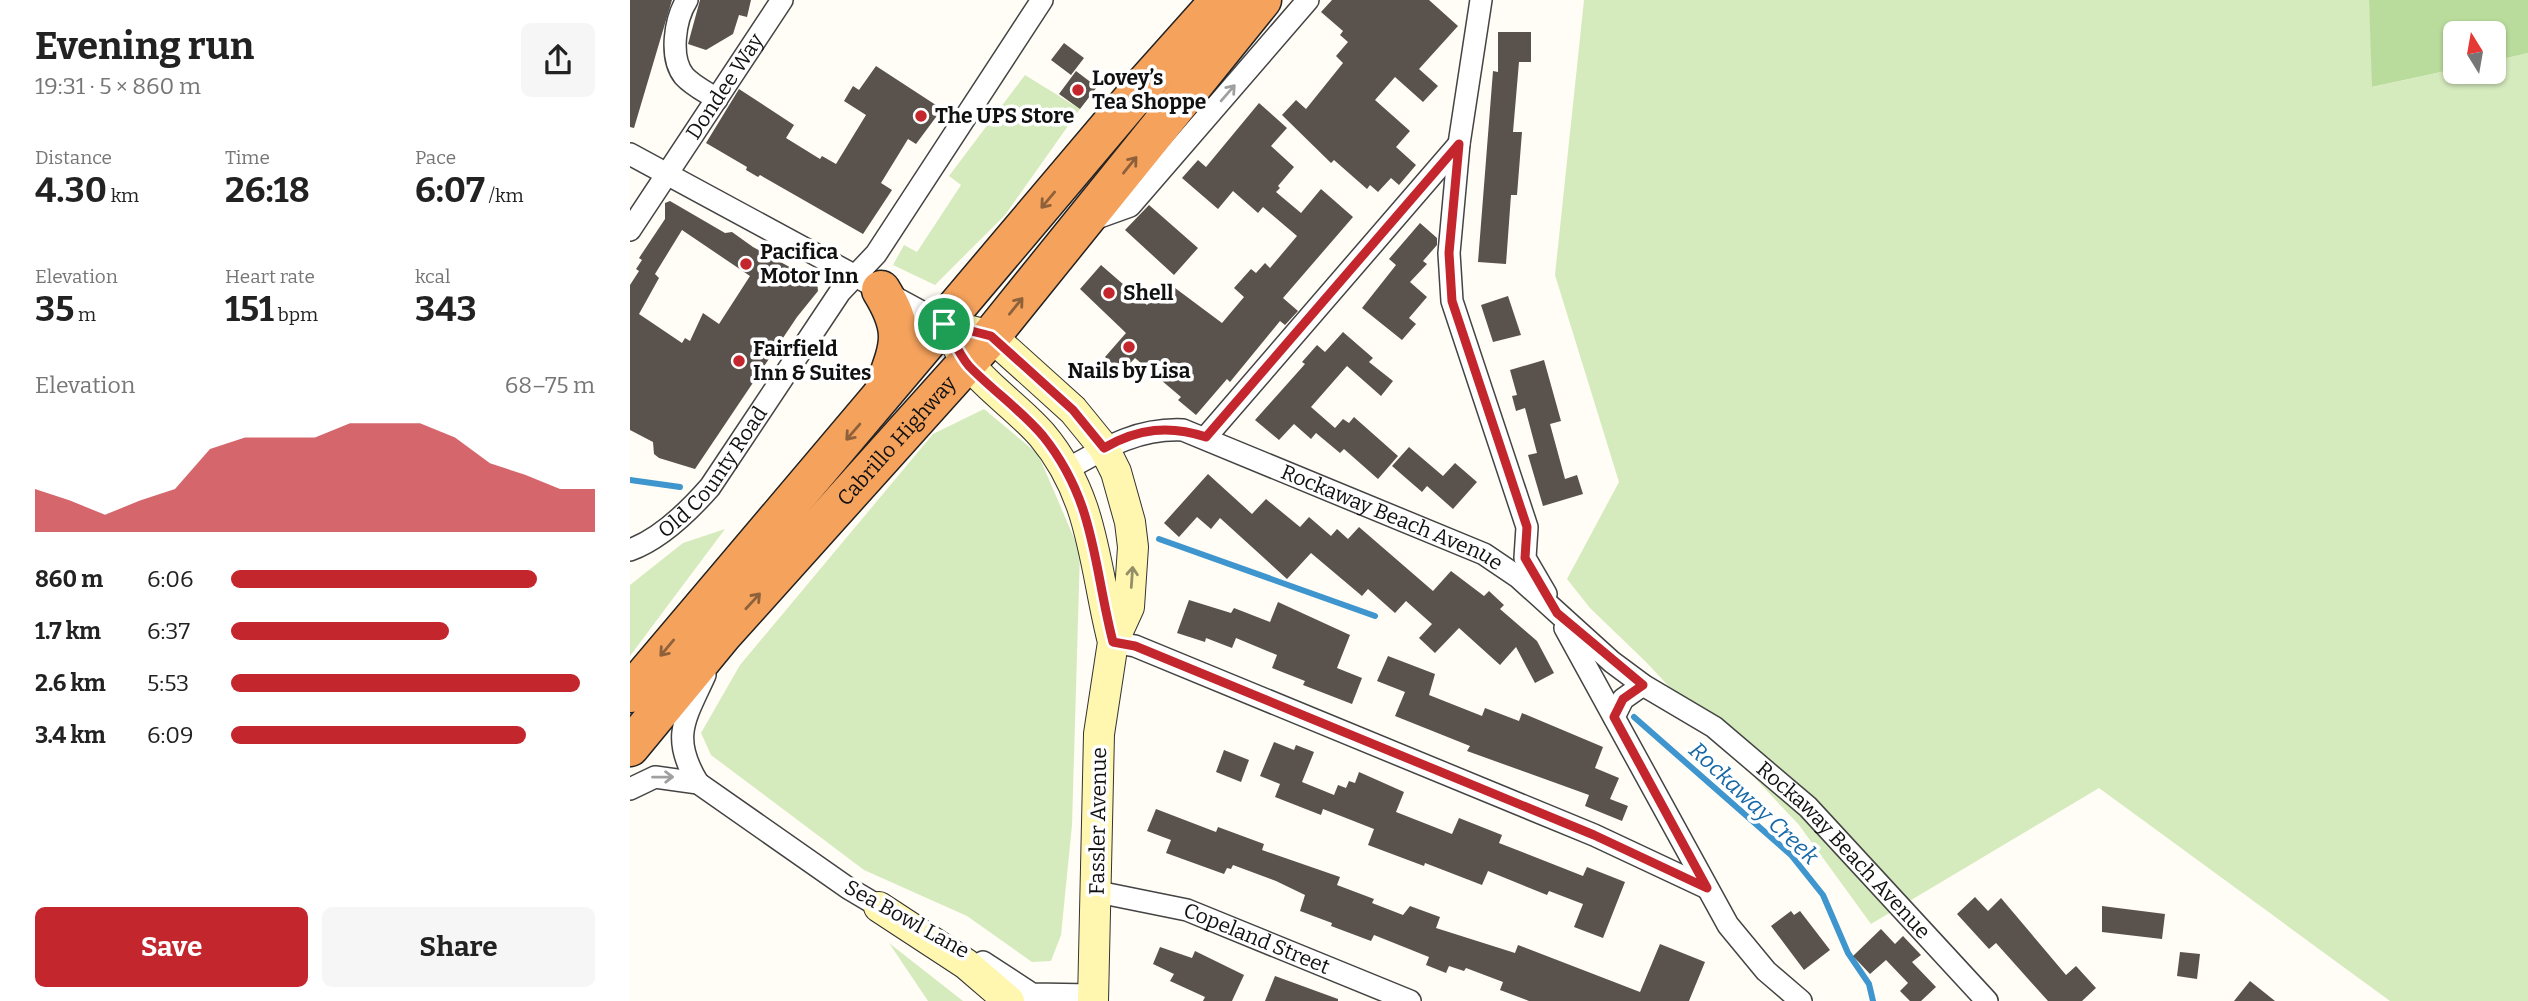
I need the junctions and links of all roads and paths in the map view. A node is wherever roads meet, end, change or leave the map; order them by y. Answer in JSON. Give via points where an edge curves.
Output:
{"nodes":[{"id":1,"x":687,"y":0,"type":"edge"},
{"id":2,"x":782,"y":0,"type":"edge"},
{"id":3,"x":1042,"y":0,"type":"edge"},
{"id":4,"x":1220,"y":0,"type":"edge"},
{"id":5,"x":1262,"y":0,"type":"edge"},
{"id":6,"x":1308,"y":0,"type":"edge"},
{"id":7,"x":1481,"y":0,"type":"edge"},
{"id":8,"x":717,"y":99,"type":"junction"},
{"id":9,"x":1459,"y":144,"type":"junction"},
{"id":10,"x":630,"y":154,"type":"edge"},
{"id":11,"x":667,"y":174,"type":"junction"},
{"id":12,"x":1083,"y":223,"type":"junction"},
{"id":13,"x":630,"y":230,"type":"edge"},
{"id":14,"x":868,"y":283,"type":"junction"},
{"id":15,"x":944,"y":324,"type":"junction"},
{"id":16,"x":979,"y":350,"type":"junction"},
{"id":17,"x":877,"y":403,"type":"junction"},
{"id":18,"x":1206,"y":437,"type":"junction"},
{"id":19,"x":1104,"y":448,"type":"junction"},
{"id":20,"x":1066,"y":470,"type":"junction"},
{"id":21,"x":630,"y":550,"type":"edge"},
{"id":22,"x":1557,"y":613,"type":"junction"},
{"id":23,"x":723,"y":633,"type":"junction"},
{"id":24,"x":1113,"y":642,"type":"junction"},
{"id":25,"x":1643,"y":685,"type":"junction"},
{"id":26,"x":630,"y":693,"type":"edge"},
{"id":27,"x":1614,"y":717,"type":"junction"},
{"id":28,"x":630,"y":747,"type":"edge"},
{"id":29,"x":698,"y":782,"type":"junction"},
{"id":30,"x":630,"y":789,"type":"edge"},
{"id":31,"x":1707,"y":888,"type":"junction"},
{"id":32,"x":1098,"y":892,"type":"junction"},
{"id":33,"x":879,"y":907,"type":"junction"},
{"id":34,"x":1093,"y":998,"type":"edge"},
{"id":35,"x":1009,"y":1001,"type":"edge"},
{"id":36,"x":1410,"y":1001,"type":"edge"},
{"id":37,"x":1801,"y":1001,"type":"edge"},
{"id":38,"x":1987,"y":1001,"type":"edge"}],
"edges":[{"from":1,"to":8,"type":"street","via":[[677,20],[677,61],[682,74]]},
{"from":2,"to":8,"type":"street","name":"Dondee Way"},
{"from":3,"to":14,"type":"street","name":"Old County Road","via":[[876,254]]},
{"from":4,"to":15,"type":"highway","name":"Cabrillo Highway","one_way":true},
{"from":12,"to":5,"type":"highway","name":"Cabrillo Highway","one_way":true},
{"from":12,"to":6,"type":"street","one_way":true,"via":[[1130,206]]},
{"from":7,"to":9,"type":"street"},
{"from":8,"to":11,"type":"street","name":"Dondee Way"},
{"from":9,"to":18,"type":"street"},
{"from":9,"to":22,"type":"street","via":[[1449,253],[1452,301],[1527,527],[1525,558]]},
{"from":10,"to":11,"type":"street"},
{"from":11,"to":13,"type":"street","name":"Dondee Way"},
{"from":11,"to":14,"type":"street"},
{"from":16,"to":12,"type":"highway","name":"Cabrillo Highway","one_way":true},
{"from":14,"to":15,"type":"street"},
{"from":14,"to":17,"type":"highway","via":[[897,320],[900,335]]},
{"from":14,"to":21,"type":"street","name":"Old County Road","via":[[840,292],[710,487],[652,539]]},
{"from":15,"to":16,"type":"street","name":"Fassler Avenue"},
{"from":15,"to":17,"type":"highway","name":"Cabrillo Highway"},
{"from":16,"to":19,"type":"street","name":"Fassler Avenue","via":[[1073,410]]},
{"from":16,"to":20,"type":"street","name":"Fassler Avenue"},
{"from":23,"to":16,"type":"highway","name":"Cabrillo Highway","one_way":true},
{"from":17,"to":26,"type":"highway","name":"Cabrillo Highway","one_way":true},
{"from":18,"to":19,"type":"street","name":"Rockaway Beach Avenue","via":[[1157,429]]},
{"from":18,"to":22,"type":"street","name":"Rockaway Beach Avenue","via":[[1484,554]]},
{"from":19,"to":20,"type":"street","name":"Rockaway Beach Avenue"},
{"from":24,"to":19,"type":"street","name":"Fassler Avenue","one_way":true,"via":[[1129,607],[1133,547],[1124,498]]},
{"from":20,"to":24,"type":"street","name":"Fassler Avenue","via":[[1092,531]]},
{"from":22,"to":25,"type":"street","name":"Rockaway Beach Avenue"},
{"from":22,"to":27,"type":"street"},
{"from":23,"to":28,"type":"highway","name":"Cabrillo Highway"},
{"from":23,"to":29,"type":"street","via":[[681,734],[684,757]]},
{"from":24,"to":31,"type":"street","via":[[1135,646],[1594,835]]},
{"from":24,"to":32,"type":"street","name":"Fassler Avenue","via":[[1099,734]]},
{"from":25,"to":27,"type":"street","via":[[1623,699]]},
{"from":25,"to":38,"type":"street","name":"Rockaway Beach Avenue","via":[[1714,727],[1808,807]]},
{"from":27,"to":31,"type":"street"},
{"from":30,"to":29,"type":"street","name":"Sea Bowl Lane","one_way":true,"via":[[655,777]]},
{"from":29,"to":33,"type":"street","name":"Sea Bowl Lane"},
{"from":31,"to":37,"type":"street","via":[[1746,951]]},
{"from":32,"to":34,"type":"street","name":"Fassler Avenue"},
{"from":32,"to":36,"type":"street","name":"Copeland Street","via":[[1187,910]]},
{"from":33,"to":34,"type":"street","name":"Sea Bowl Lane","via":[[956,944],[1032,995]]},
{"from":33,"to":35,"type":"street","via":[[966,964]]}]}
